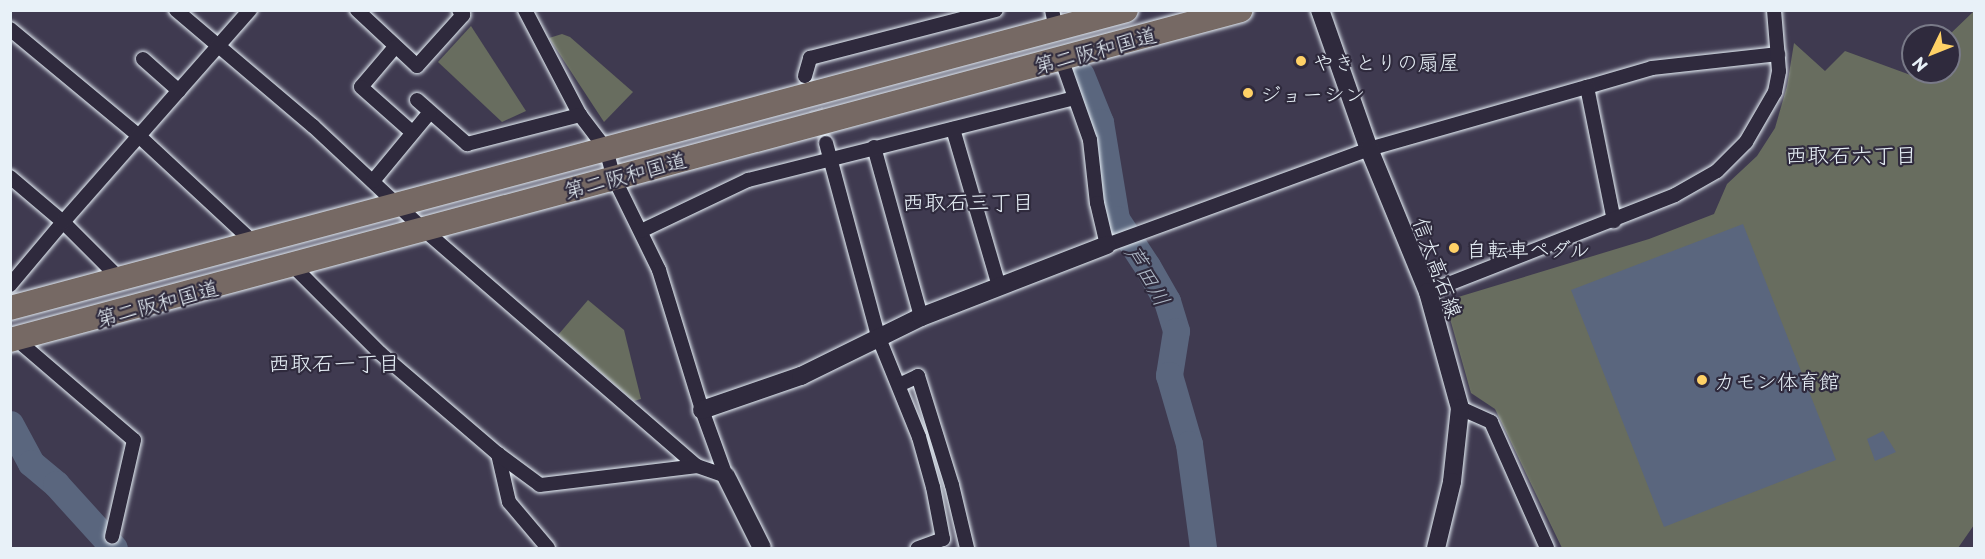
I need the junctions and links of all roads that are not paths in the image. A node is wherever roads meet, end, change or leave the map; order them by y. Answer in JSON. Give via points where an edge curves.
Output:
{"nodes":[{"id":1,"x":176,"y":10,"type":"edge"},
{"id":2,"x":250,"y":10,"type":"edge"},
{"id":3,"x":357,"y":10,"type":"edge"},
{"id":4,"x":459,"y":10,"type":"edge"},
{"id":5,"x":525,"y":10,"type":"edge"},
{"id":6,"x":996,"y":10,"type":"edge"},
{"id":7,"x":1126,"y":10,"type":"edge"},
{"id":8,"x":1241,"y":10,"type":"edge"},
{"id":9,"x":1320,"y":10,"type":"edge"},
{"id":10,"x":1774,"y":10,"type":"edge"},
{"id":11,"x":1054,"y":20,"type":"edge"},
{"id":12,"x":10,"y":29,"type":"edge"},
{"id":13,"x":218,"y":46,"type":"junction"},
{"id":14,"x":395,"y":47,"type":"junction"},
{"id":15,"x":1778,"y":54,"type":"junction"},
{"id":16,"x":1061,"y":58,"type":"junction"},
{"id":17,"x":143,"y":59,"type":"dead end"},
{"id":18,"x":805,"y":76,"type":"dead end"},
{"id":19,"x":1587,"y":87,"type":"junction"},
{"id":20,"x":179,"y":91,"type":"junction"},
{"id":21,"x":1074,"y":98,"type":"junction"},
{"id":22,"x":417,"y":100,"type":"dead end"},
{"id":23,"x":430,"y":112,"type":"junction"},
{"id":24,"x":580,"y":115,"type":"junction"},
{"id":25,"x":953,"y":129,"type":"junction"},
{"id":26,"x":413,"y":133,"type":"junction"},
{"id":27,"x":140,"y":136,"type":"junction"},
{"id":28,"x":826,"y":143,"type":"tunnel mouth"},
{"id":29,"x":874,"y":147,"type":"junction"},
{"id":30,"x":606,"y":149,"type":"junction"},
{"id":31,"x":1369,"y":149,"type":"junction"},
{"id":32,"x":830,"y":158,"type":"junction"},
{"id":33,"x":10,"y":177,"type":"edge"},
{"id":34,"x":614,"y":177,"type":"junction"},
{"id":35,"x":373,"y":181,"type":"junction"},
{"id":36,"x":399,"y":205,"type":"junction"},
{"id":37,"x":1614,"y":221,"type":"junction"},
{"id":38,"x":63,"y":222,"type":"junction"},
{"id":39,"x":423,"y":229,"type":"junction"},
{"id":40,"x":641,"y":231,"type":"junction"},
{"id":41,"x":1113,"y":242,"type":"junction"},
{"id":42,"x":254,"y":243,"type":"junction"},
{"id":43,"x":292,"y":266,"type":"junction"},
{"id":44,"x":120,"y":279,"type":"junction"},
{"id":45,"x":10,"y":285,"type":"edge"},
{"id":46,"x":999,"y":286,"type":"junction"},
{"id":47,"x":1428,"y":292,"type":"junction"},
{"id":48,"x":10,"y":308,"type":"edge"},
{"id":49,"x":921,"y":317,"type":"junction"},
{"id":50,"x":878,"y":336,"type":"junction"},
{"id":51,"x":13,"y":339,"type":"edge"},
{"id":52,"x":899,"y":385,"type":"junction"},
{"id":53,"x":1460,"y":408,"type":"junction"},
{"id":54,"x":702,"y":410,"type":"junction"},
{"id":55,"x":498,"y":454,"type":"junction"},
{"id":56,"x":697,"y":466,"type":"junction"},
{"id":57,"x":726,"y":476,"type":"junction"},
{"id":58,"x":112,"y":537,"type":"dead end"},
{"id":59,"x":548,"y":549,"type":"edge"},
{"id":60,"x":762,"y":549,"type":"edge"},
{"id":61,"x":918,"y":549,"type":"edge"},
{"id":62,"x":967,"y":549,"type":"edge"},
{"id":63,"x":1437,"y":549,"type":"edge"},
{"id":64,"x":1547,"y":549,"type":"edge"}],
"edges":[{"from":1,"to":13,"type":"street"},
{"from":2,"to":13,"type":"street"},
{"from":3,"to":14,"type":"street"},
{"from":4,"to":14,"type":"street","via":[[463,15],[417,66]]},
{"from":5,"to":24,"type":"street"},
{"from":6,"to":18,"type":"street","via":[[810,58]]},
{"from":7,"to":11,"type":"highway","name":"第二阪和国道"},
{"from":8,"to":16,"type":"highway","name":"第二阪和国道"},
{"from":9,"to":31,"type":"main road","name":"信太高石線"},
{"from":10,"to":15,"type":"street"},
{"from":11,"to":30,"type":"highway","name":"第二阪和国道"},
{"from":12,"to":27,"type":"street"},
{"from":13,"to":20,"type":"street"},
{"from":13,"to":35,"type":"street"},
{"from":14,"to":26,"type":"street","via":[[361,87]]},
{"from":15,"to":19,"type":"street","via":[[1652,68]]},
{"from":15,"to":37,"type":"street","via":[[1774,92],[1746,142],[1717,171],[1697,184]]},
{"from":16,"to":21,"type":"street"},
{"from":16,"to":34,"type":"highway","name":"第二阪和国道"},
{"from":17,"to":20,"type":"street"},
{"from":19,"to":31,"type":"street"},
{"from":19,"to":37,"type":"street"},
{"from":20,"to":27,"type":"street"},
{"from":21,"to":25,"type":"street"},
{"from":21,"to":41,"type":"street","via":[[1090,140],[1097,203]]},
{"from":22,"to":23,"type":"street"},
{"from":23,"to":24,"type":"street","via":[[466,144]]},
{"from":23,"to":26,"type":"street"},
{"from":24,"to":30,"type":"street"},
{"from":25,"to":29,"type":"street"},
{"from":25,"to":46,"type":"street"},
{"from":26,"to":35,"type":"street"},
{"from":27,"to":38,"type":"street"},
{"from":27,"to":42,"type":"street"},
{"from":28,"to":32,"type":"street"},
{"from":29,"to":32,"type":"street"},
{"from":29,"to":49,"type":"street"},
{"from":30,"to":34,"type":"street"},
{"from":30,"to":36,"type":"highway","name":"第二阪和国道"},
{"from":31,"to":41,"type":"street"},
{"from":31,"to":47,"type":"main road","name":"信太高石線"},
{"from":32,"to":40,"type":"street","via":[[748,180]]},
{"from":32,"to":50,"type":"street"},
{"from":33,"to":38,"type":"street"},
{"from":34,"to":39,"type":"highway","name":"第二阪和国道"},
{"from":34,"to":40,"type":"street"},
{"from":35,"to":36,"type":"street"},
{"from":36,"to":39,"type":"street"},
{"from":36,"to":42,"type":"highway","name":"第二阪和国道"},
{"from":37,"to":47,"type":"street"},
{"from":38,"to":44,"type":"street"},
{"from":38,"to":45,"type":"street"},
{"from":39,"to":43,"type":"highway","name":"第二阪和国道"},
{"from":39,"to":56,"type":"street"},
{"from":40,"to":54,"type":"street","via":[[659,270]]},
{"from":41,"to":46,"type":"main road"},
{"from":42,"to":44,"type":"highway","name":"第二阪和国道"},
{"from":43,"to":51,"type":"highway","name":"第二阪和国道"},
{"from":43,"to":55,"type":"street","via":[[380,353]]},
{"from":44,"to":48,"type":"highway","name":"第二阪和国道"},
{"from":46,"to":49,"type":"main road"},
{"from":47,"to":53,"type":"main road","name":"信太高石線"},
{"from":49,"to":50,"type":"main road"},
{"from":50,"to":52,"type":"street"},
{"from":50,"to":54,"type":"main road","via":[[817,370]]},
{"from":51,"to":58,"type":"street","via":[[134,440]]},
{"from":52,"to":61,"type":"street","via":[[930,477],[943,539]]},
{"from":52,"to":62,"type":"street","via":[[918,376],[952,485]]},
{"from":53,"to":63,"type":"main road","name":"信太高石線","via":[[1452,482]]},
{"from":53,"to":64,"type":"street","via":[[1491,422]]},
{"from":54,"to":57,"type":"street"},
{"from":55,"to":56,"type":"street","via":[[540,485]]},
{"from":55,"to":59,"type":"street","via":[[509,502]]},
{"from":56,"to":57,"type":"street"},
{"from":57,"to":60,"type":"main road"}]}
